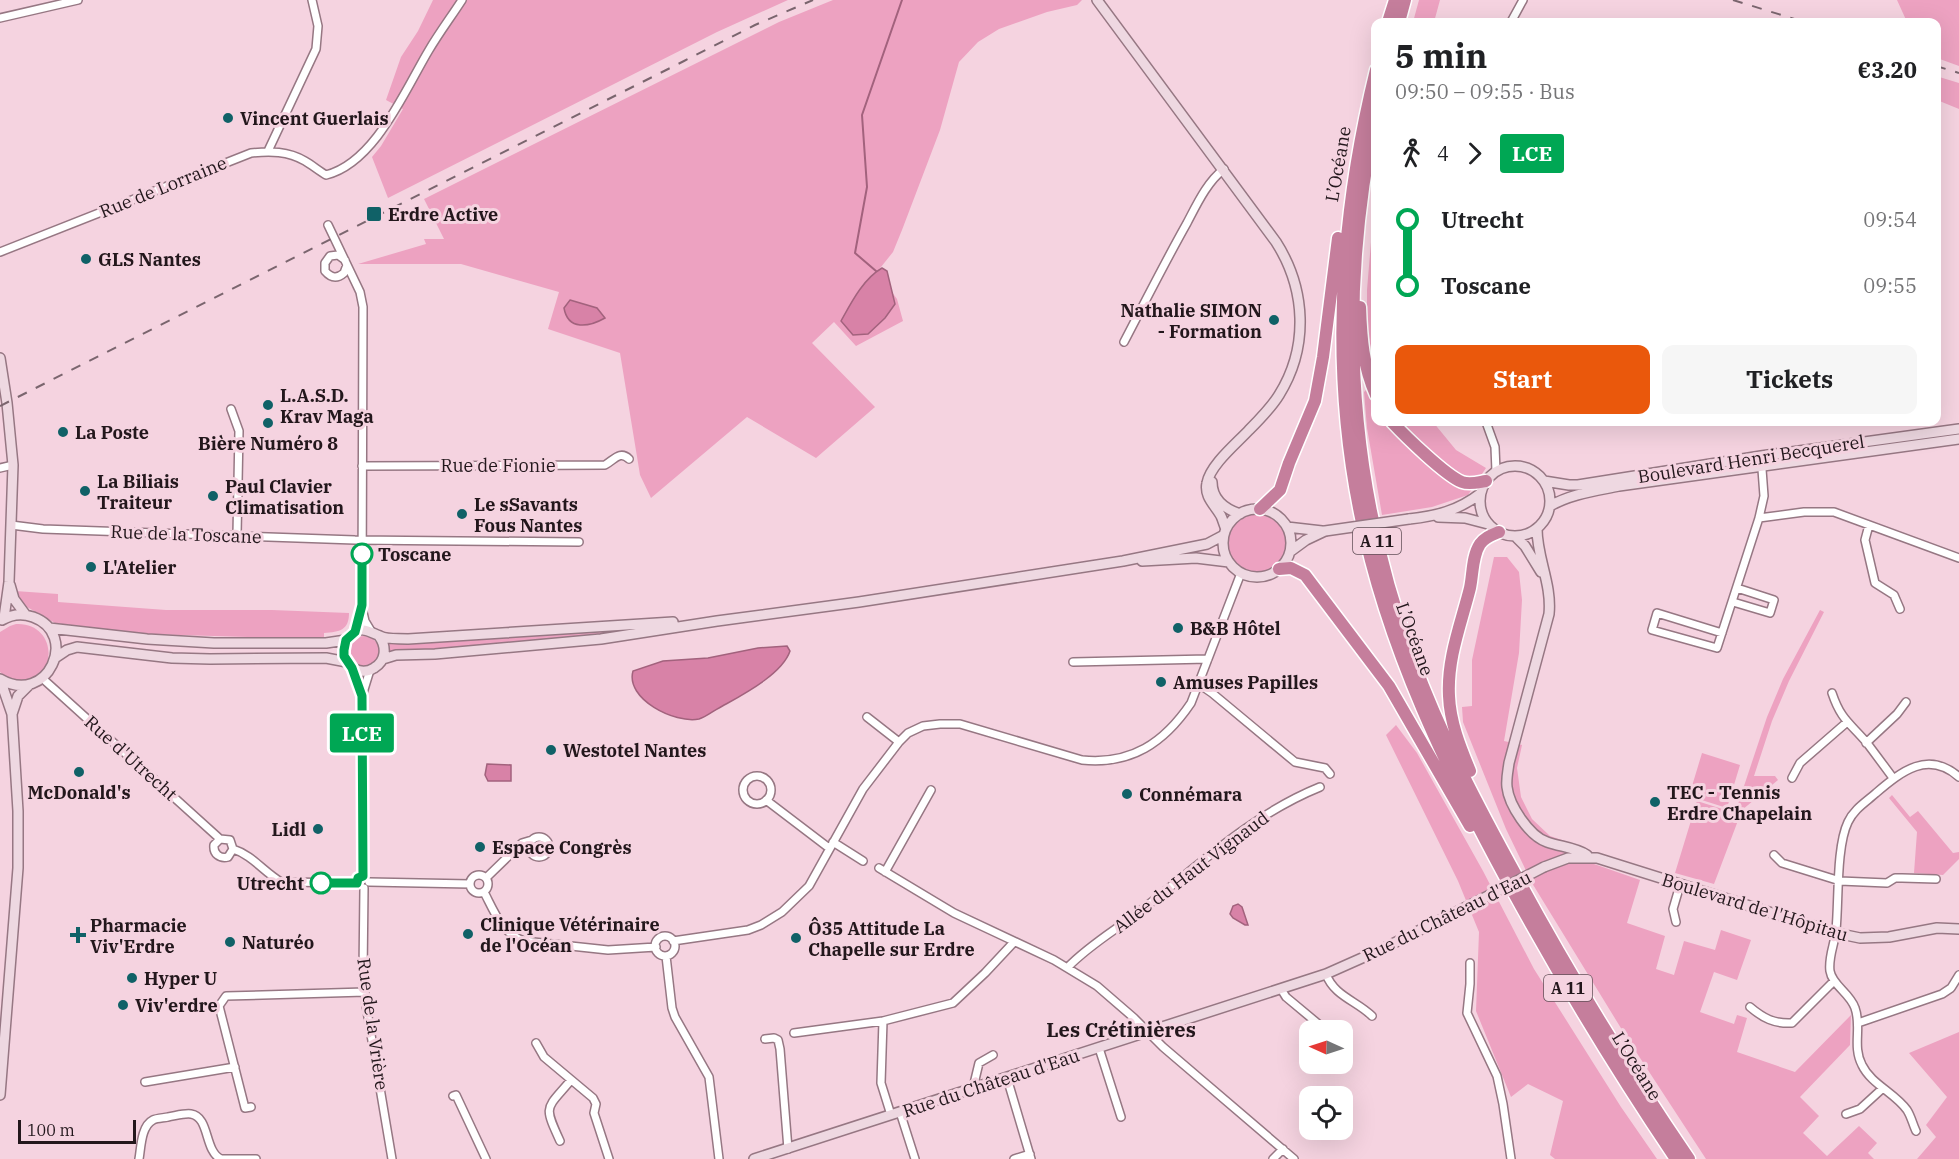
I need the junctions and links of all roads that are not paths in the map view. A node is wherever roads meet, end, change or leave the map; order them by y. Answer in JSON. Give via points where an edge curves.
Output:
{"nodes":[{"id":1,"x":78,"y":0,"type":"edge"},
{"id":2,"x":312,"y":0,"type":"edge"},
{"id":3,"x":462,"y":0,"type":"edge"},
{"id":4,"x":1097,"y":0,"type":"edge"},
{"id":5,"x":1395,"y":0,"type":"edge"},
{"id":6,"x":1405,"y":0,"type":"edge"},
{"id":7,"x":1523,"y":0,"type":"edge"},
{"id":8,"x":45,"y":3,"type":"edge"},
{"id":9,"x":0,"y":18,"type":"edge"},
{"id":10,"x":1389,"y":18,"type":"edge"},
{"id":11,"x":1400,"y":18,"type":"edge"},
{"id":12,"x":1513,"y":18,"type":"edge"},
{"id":13,"x":1371,"y":93,"type":"edge"},
{"id":14,"x":1371,"y":139,"type":"edge"},
{"id":15,"x":268,"y":151,"type":"junction"},
{"id":16,"x":1224,"y":169,"type":"junction"},
{"id":17,"x":1352,"y":182,"type":"junction"},
{"id":18,"x":329,"y":228,"type":"dead end"},
{"id":19,"x":0,"y":252,"type":"edge"},
{"id":20,"x":1355,"y":253,"type":"junction"},
{"id":21,"x":1124,"y":342,"type":"dead end"},
{"id":22,"x":0,"y":358,"type":"edge"},
{"id":23,"x":1371,"y":381,"type":"edge"},
{"id":24,"x":231,"y":409,"type":"dead end"},
{"id":25,"x":1396,"y":426,"type":"edge"},
{"id":26,"x":1487,"y":426,"type":"edge"},
{"id":27,"x":1959,"y":429,"type":"edge"},
{"id":28,"x":1959,"y":438,"type":"edge"},
{"id":29,"x":629,"y":459,"type":"dead end"},
{"id":30,"x":1762,"y":461,"type":"junction"},
{"id":31,"x":13,"y":465,"type":"junction"},
{"id":32,"x":362,"y":466,"type":"junction"},
{"id":33,"x":0,"y":468,"type":"edge"},
{"id":34,"x":1214,"y":470,"type":"junction"},
{"id":35,"x":1496,"y":471,"type":"junction"},
{"id":36,"x":1486,"y":481,"type":"junction"},
{"id":37,"x":1544,"y":481,"type":"junction"},
{"id":38,"x":1480,"y":493,"type":"junction"},
{"id":39,"x":1550,"y":506,"type":"junction"},
{"id":40,"x":1260,"y":509,"type":"junction"},
{"id":41,"x":1240,"y":514,"type":"junction"},
{"id":42,"x":1431,"y":516,"type":"junction"},
{"id":43,"x":1760,"y":518,"type":"junction"},
{"id":44,"x":1488,"y":524,"type":"junction"},
{"id":45,"x":11,"y":525,"type":"junction"},
{"id":46,"x":1869,"y":525,"type":"junction"},
{"id":47,"x":1287,"y":527,"type":"junction"},
{"id":48,"x":1537,"y":529,"type":"junction"},
{"id":49,"x":1325,"y":531,"type":"junction"},
{"id":50,"x":1225,"y":532,"type":"junction"},
{"id":51,"x":1499,"y":532,"type":"junction"},
{"id":52,"x":237,"y":536,"type":"junction"},
{"id":53,"x":1515,"y":536,"type":"junction"},
{"id":54,"x":362,"y":540,"type":"junction"},
{"id":55,"x":579,"y":542,"type":"dead end"},
{"id":56,"x":1291,"y":551,"type":"junction"},
{"id":57,"x":1959,"y":558,"type":"edge"},
{"id":58,"x":1123,"y":561,"type":"junction"},
{"id":59,"x":1229,"y":562,"type":"junction"},
{"id":60,"x":1279,"y":569,"type":"junction"},
{"id":61,"x":1241,"y":573,"type":"junction"},
{"id":62,"x":1547,"y":581,"type":"junction"},
{"id":63,"x":9,"y":582,"type":"junction"},
{"id":64,"x":1737,"y":588,"type":"junction"},
{"id":65,"x":1733,"y":602,"type":"junction"},
{"id":66,"x":362,"y":605,"type":"junction"},
{"id":67,"x":1900,"y":609,"type":"dead end"},
{"id":68,"x":25,"y":614,"type":"junction"},
{"id":69,"x":2,"y":620,"type":"edge"},
{"id":70,"x":717,"y":621,"type":"junction"},
{"id":71,"x":49,"y":628,"type":"junction"},
{"id":72,"x":355,"y":632,"type":"junction"},
{"id":73,"x":1722,"y":633,"type":"junction"},
{"id":74,"x":375,"y":634,"type":"junction"},
{"id":75,"x":346,"y":640,"type":"junction"},
{"id":76,"x":55,"y":658,"type":"junction"},
{"id":77,"x":383,"y":659,"type":"junction"},
{"id":78,"x":1208,"y":659,"type":"junction"},
{"id":79,"x":1072,"y":662,"type":"dead end"},
{"id":80,"x":350,"y":664,"type":"junction"},
{"id":81,"x":370,"y":670,"type":"junction"},
{"id":82,"x":42,"y":678,"type":"junction"},
{"id":83,"x":0,"y":679,"type":"edge"},
{"id":84,"x":1199,"y":684,"type":"junction"},
{"id":85,"x":28,"y":685,"type":"junction"},
{"id":86,"x":1832,"y":693,"type":"dead end"},
{"id":87,"x":362,"y":696,"type":"junction"},
{"id":88,"x":1906,"y":702,"type":"dead end"},
{"id":89,"x":12,"y":714,"type":"junction"},
{"id":90,"x":867,"y":717,"type":"dead end"},
{"id":91,"x":1846,"y":723,"type":"junction"},
{"id":92,"x":899,"y":742,"type":"junction"},
{"id":93,"x":1866,"y":743,"type":"junction"},
{"id":94,"x":1330,"y":774,"type":"dead end"},
{"id":95,"x":1959,"y":777,"type":"edge"},
{"id":96,"x":1792,"y":778,"type":"dead end"},
{"id":97,"x":1893,"y":778,"type":"junction"},
{"id":98,"x":1320,"y":787,"type":"dead end"},
{"id":99,"x":931,"y":790,"type":"dead end"},
{"id":100,"x":766,"y":800,"type":"junction"},
{"id":101,"x":1482,"y":811,"type":"junction"},
{"id":102,"x":220,"y":839,"type":"junction"},
{"id":103,"x":532,"y":840,"type":"junction"},
{"id":104,"x":1547,"y":842,"type":"junction"},
{"id":105,"x":831,"y":845,"type":"junction"},
{"id":106,"x":1560,"y":845,"type":"junction"},
{"id":107,"x":233,"y":849,"type":"junction"},
{"id":108,"x":514,"y":850,"type":"junction"},
{"id":109,"x":530,"y":851,"type":"junction"},
{"id":110,"x":1774,"y":855,"type":"dead end"},
{"id":111,"x":1589,"y":856,"type":"junction"},
{"id":112,"x":1561,"y":860,"type":"junction"},
{"id":113,"x":862,"y":861,"type":"dead end"},
{"id":114,"x":1496,"y":861,"type":"junction"},
{"id":115,"x":486,"y":878,"type":"junction"},
{"id":116,"x":1936,"y":879,"type":"dead end"},
{"id":117,"x":1840,"y":881,"type":"junction"},
{"id":118,"x":363,"y":882,"type":"junction"},
{"id":119,"x":470,"y":884,"type":"junction"},
{"id":120,"x":1680,"y":885,"type":"junction"},
{"id":121,"x":484,"y":892,"type":"junction"},
{"id":122,"x":1676,"y":922,"type":"dead end"},
{"id":123,"x":1959,"y":929,"type":"edge"},
{"id":124,"x":1836,"y":933,"type":"junction"},
{"id":125,"x":673,"y":941,"type":"junction"},
{"id":126,"x":1014,"y":942,"type":"junction"},
{"id":127,"x":656,"y":947,"type":"junction"},
{"id":128,"x":666,"y":956,"type":"junction"},
{"id":129,"x":1470,"y":963,"type":"dead end"},
{"id":130,"x":1068,"y":968,"type":"junction"},
{"id":131,"x":1326,"y":974,"type":"junction"},
{"id":132,"x":1959,"y":975,"type":"edge"},
{"id":133,"x":1834,"y":981,"type":"junction"},
{"id":134,"x":1281,"y":989,"type":"junction"},
{"id":135,"x":365,"y":992,"type":"junction"},
{"id":136,"x":1750,"y":1007,"type":"dead end"},
{"id":137,"x":1372,"y":1016,"type":"dead end"},
{"id":138,"x":1314,"y":1020,"type":"edge"},
{"id":139,"x":883,"y":1022,"type":"junction"},
{"id":140,"x":1858,"y":1023,"type":"junction"},
{"id":141,"x":794,"y":1033,"type":"dead end"},
{"id":142,"x":1148,"y":1033,"type":"junction"},
{"id":143,"x":765,"y":1039,"type":"dead end"},
{"id":144,"x":536,"y":1043,"type":"dead end"},
{"id":145,"x":1100,"y":1048,"type":"junction"},
{"id":146,"x":993,"y":1055,"type":"dead end"},
{"id":147,"x":235,"y":1068,"type":"junction"},
{"id":148,"x":1007,"y":1078,"type":"junction"},
{"id":149,"x":571,"y":1080,"type":"junction"},
{"id":150,"x":145,"y":1082,"type":"dead end"},
{"id":151,"x":973,"y":1088,"type":"junction"},
{"id":152,"x":1883,"y":1088,"type":"junction"},
{"id":153,"x":0,"y":1095,"type":"edge"},
{"id":154,"x":453,"y":1096,"type":"dead end"},
{"id":155,"x":251,"y":1107,"type":"dead end"},
{"id":156,"x":896,"y":1114,"type":"junction"},
{"id":157,"x":1846,"y":1114,"type":"dead end"},
{"id":158,"x":1121,"y":1117,"type":"dead end"},
{"id":159,"x":1916,"y":1131,"type":"dead end"},
{"id":160,"x":560,"y":1141,"type":"dead end"},
{"id":161,"x":788,"y":1149,"type":"junction"},
{"id":162,"x":1282,"y":1149,"type":"junction"},
{"id":163,"x":1031,"y":1156,"type":"edge"},
{"id":164,"x":139,"y":1159,"type":"edge"},
{"id":165,"x":222,"y":1159,"type":"edge"},
{"id":166,"x":256,"y":1159,"type":"edge"},
{"id":167,"x":392,"y":1159,"type":"edge"},
{"id":168,"x":486,"y":1159,"type":"edge"},
{"id":169,"x":609,"y":1159,"type":"edge"},
{"id":170,"x":718,"y":1159,"type":"edge"},
{"id":171,"x":754,"y":1159,"type":"edge"},
{"id":172,"x":915,"y":1159,"type":"edge"},
{"id":173,"x":1014,"y":1159,"type":"edge"},
{"id":174,"x":1273,"y":1159,"type":"edge"},
{"id":175,"x":1294,"y":1159,"type":"edge"},
{"id":176,"x":1510,"y":1159,"type":"edge"},
{"id":177,"x":1676,"y":1159,"type":"edge"},
{"id":178,"x":1689,"y":1159,"type":"edge"}],
"edges":[{"from":1,"to":8,"type":"street"},
{"from":2,"to":15,"type":"street","via":[[318,26],[316,49]]},
{"from":3,"to":15,"type":"street","name":"Rue de Lorraine","via":[[383,130],[340,171],[326,175],[306,161]]},
{"from":4,"to":16,"type":"main road"},
{"from":5,"to":10,"type":"highway"},
{"from":6,"to":11,"type":"highway"},
{"from":7,"to":12,"type":"street"},
{"from":8,"to":9,"type":"street"},
{"from":13,"to":17,"type":"highway","name":"L’Océane","number":"A 11"},
{"from":14,"to":20,"type":"highway","name":"L’Océane","number":"A 11"},
{"from":15,"to":19,"type":"street","name":"Rue de Lorraine","via":[[240,157]]},
{"from":16,"to":21,"type":"street","via":[[1205,191]]},
{"from":16,"to":34,"type":"main road","via":[[1285,255],[1297,292],[1301,324],[1294,362],[1279,396]]},
{"from":17,"to":40,"type":"highway","via":[[1344,198],[1315,401],[1280,490]]},
{"from":17,"to":114,"type":"highway","name":"L’Océane","number":"A 11","via":[[1342,282],[1342,357],[1360,513],[1379,589],[1409,677],[1442,754]]},
{"from":18,"to":32,"type":"street","via":[[360,292],[363,307]]},
{"from":20,"to":23,"type":"highway","via":[[1360,271],[1362,345]]},
{"from":20,"to":101,"type":"highway","name":"L’Océane","number":"A 11","via":[[1354,389],[1364,476],[1380,556],[1414,662]]},
{"from":22,"to":31,"type":"main road"},
{"from":24,"to":52,"type":"street","via":[[239,431]]},
{"from":25,"to":36,"type":"highway","via":[[1462,482]]},
{"from":26,"to":35,"type":"street","via":[[1495,447]]},
{"from":27,"to":30,"type":"main road","name":"Boulevard Henri Becquerel"},
{"from":28,"to":30,"type":"main road","name":"Boulevard Henri Becquerel"},
{"from":29,"to":32,"type":"street","name":"Rue de Fionie","via":[[620,454],[605,465]]},
{"from":30,"to":37,"type":"main road","name":"Boulevard Henri Becquerel","via":[[1578,485]]},
{"from":30,"to":39,"type":"main road","name":"Boulevard Henri Becquerel","via":[[1586,492]]},
{"from":30,"to":43,"type":"street","via":[[1764,496]]},
{"from":31,"to":33,"type":"street"},
{"from":31,"to":45,"type":"main road"},
{"from":32,"to":54,"type":"street"},
{"from":34,"to":41,"type":"main road","via":[[1212,486],[1217,499]]},
{"from":34,"to":50,"type":"main road","via":[[1207,491]]},
{"from":35,"to":36,"type":"main road"},
{"from":35,"to":37,"type":"main road","via":[[1523,466]]},
{"from":36,"to":38,"type":"main road"},
{"from":37,"to":39,"type":"main road"},
{"from":38,"to":42,"type":"main road","via":[[1459,508]]},
{"from":38,"to":44,"type":"main road","via":[[1481,510]]},
{"from":39,"to":48,"type":"main road"},
{"from":40,"to":41,"type":"main road"},
{"from":40,"to":47,"type":"main road","via":[[1279,516]]},
{"from":41,"to":50,"type":"main road"},
{"from":42,"to":44,"type":"main road"},
{"from":42,"to":49,"type":"main road","bridge":true},
{"from":43,"to":46,"type":"street","via":[[1834,512]]},
{"from":43,"to":64,"type":"street"},
{"from":44,"to":51,"type":"main road"},
{"from":45,"to":52,"type":"street","name":"Rue de la Toscane"},
{"from":45,"to":63,"type":"main road"},
{"from":46,"to":57,"type":"street"},
{"from":46,"to":67,"type":"street","via":[[1865,540],[1875,583],[1894,595]]},
{"from":47,"to":49,"type":"main road"},
{"from":47,"to":56,"type":"main road"},
{"from":48,"to":53,"type":"main road"},
{"from":48,"to":62,"type":"main road","name":"Boulevard de l'Hôpitau"},
{"from":49,"to":56,"type":"main road"},
{"from":50,"to":58,"type":"main road","via":[[1207,544]]},
{"from":50,"to":59,"type":"main road","via":[[1224,553]]},
{"from":51,"to":53,"type":"main road"},
{"from":51,"to":101,"type":"highway","via":[[1486,537],[1476,553],[1449,681],[1455,733],[1481,796]]},
{"from":52,"to":54,"type":"street","name":"Rue de la Toscane"},
{"from":53,"to":62,"type":"main road","name":"Boulevard de l'Hôpitau"},
{"from":54,"to":55,"type":"street","name":"Rue de la Toscane"},
{"from":54,"to":66,"type":"street"},
{"from":56,"to":60,"type":"main road"},
{"from":58,"to":59,"type":"main road","via":[[1196,558]]},
{"from":58,"to":70,"type":"main road"},
{"from":59,"to":61,"type":"main road"},
{"from":60,"to":61,"type":"main road","via":[[1258,578]]},
{"from":60,"to":114,"type":"highway","via":[[1291,568],[1305,575],[1355,640],[1389,687],[1487,858]]},
{"from":61,"to":78,"type":"street"},
{"from":62,"to":104,"type":"main road","name":"Boulevard de l'Hôpitau","via":[[1549,614],[1509,763],[1507,788],[1529,830]]},
{"from":63,"to":68,"type":"main road","via":[[14,599]]},
{"from":63,"to":69,"type":"main road"},
{"from":64,"to":65,"type":"street"},
{"from":64,"to":65,"type":"street","via":[[1774,600],[1770,613]]},
{"from":65,"to":73,"type":"street"},
{"from":66,"to":72,"type":"street"},
{"from":66,"to":74,"type":"street","via":[[365,621]]},
{"from":68,"to":69,"type":"main road"},
{"from":68,"to":71,"type":"main road"},
{"from":70,"to":74,"type":"main road","via":[[408,639]]},
{"from":70,"to":77,"type":"main road","via":[[601,639]]},
{"from":71,"to":75,"type":"main road","via":[[214,643]]},
{"from":71,"to":76,"type":"main road","via":[[56,645]]},
{"from":72,"to":74,"type":"main road","via":[[366,630]]},
{"from":72,"to":75,"type":"main road"},
{"from":73,"to":73,"type":"street","via":[[1658,613],[1652,630],[1717,648]]},
{"from":74,"to":77,"type":"main road","via":[[384,645]]},
{"from":75,"to":80,"type":"main road","via":[[344,650]]},
{"from":76,"to":80,"type":"main road","via":[[76,647],[172,658],[326,658]]},
{"from":76,"to":82,"type":"main road"},
{"from":77,"to":81,"type":"main road"},
{"from":78,"to":79,"type":"street"},
{"from":78,"to":84,"type":"street"},
{"from":80,"to":81,"type":"main road","via":[[358,670]]},
{"from":80,"to":87,"type":"street","name":"Rue de la Vrière"},
{"from":81,"to":87,"type":"street","name":"Rue de la Vrière"},
{"from":82,"to":85,"type":"main road"},
{"from":82,"to":102,"type":"street","name":"Rue d'Utrecht"},
{"from":83,"to":85,"type":"main road"},
{"from":83,"to":89,"type":"main road"},
{"from":84,"to":92,"type":"street","via":[[1186,710],[1167,733],[1142,750],[1114,760],[1082,760],[960,724],[923,726]]},
{"from":84,"to":94,"type":"street","via":[[1296,762],[1325,768]]},
{"from":85,"to":89,"type":"main road","via":[[18,696]]},
{"from":86,"to":91,"type":"street"},
{"from":87,"to":118,"type":"street","name":"Rue de la Vrière"},
{"from":88,"to":93,"type":"street"},
{"from":89,"to":153,"type":"main road","via":[[18,868]]},
{"from":90,"to":92,"type":"street"},
{"from":91,"to":93,"type":"street"},
{"from":91,"to":96,"type":"street","via":[[1800,763]]},
{"from":92,"to":105,"type":"street","via":[[863,789]]},
{"from":93,"to":97,"type":"street"},
{"from":95,"to":97,"type":"street","via":[[1949,769],[1920,765],[1906,768]]},
{"from":97,"to":117,"type":"street","via":[[1854,811],[1847,823]]},
{"from":98,"to":130,"type":"street","name":"Allée du Haut Vignaud","via":[[1244,828]]},
{"from":99,"to":126,"type":"street","via":[[882,870],[954,913]]},
{"from":100,"to":100,"type":"street","via":[[771,790],[769,782],[761,777],[749,779],[744,791],[747,799],[758,804]]},
{"from":100,"to":105,"type":"street"},
{"from":101,"to":178,"type":"highway","name":"L’Océane","number":"A 11","via":[[1573,975]]},
{"from":102,"to":107,"type":"street","via":[[230,840]]},
{"from":102,"to":107,"type":"street","via":[[214,845],[218,856],[228,857]]},
{"from":103,"to":108,"type":"street"},
{"from":103,"to":109,"type":"street"},
{"from":103,"to":109,"type":"street","via":[[544,839],[548,850],[538,857]]},
{"from":104,"to":106,"type":"main road","name":"Boulevard de l'Hôpitau"},
{"from":104,"to":112,"type":"main road","name":"Boulevard de l'Hôpitau"},
{"from":105,"to":113,"type":"street"},
{"from":105,"to":125,"type":"street","via":[[809,886],[782,912],[761,925],[733,934]]},
{"from":106,"to":111,"type":"main road","name":"Boulevard de l'Hôpitau"},
{"from":106,"to":112,"type":"main road"},
{"from":107,"to":118,"type":"street","via":[[281,882]]},
{"from":108,"to":109,"type":"street"},
{"from":108,"to":115,"type":"street"},
{"from":110,"to":117,"type":"street","via":[[1782,863]]},
{"from":111,"to":112,"type":"main road","name":"Boulevard de l'Hôpitau"},
{"from":111,"to":120,"type":"main road","name":"Boulevard de l'Hôpitau"},
{"from":112,"to":131,"type":"main road","name":"Rue du Château d'Eau","bridge":true},
{"from":114,"to":177,"type":"highway","name":"L’Océane","number":"A 11","via":[[1580,1008]]},
{"from":115,"to":119,"type":"street","via":[[477,875]]},
{"from":115,"to":121,"type":"street"},
{"from":116,"to":117,"type":"street"},
{"from":117,"to":124,"type":"street"},
{"from":118,"to":119,"type":"street"},
{"from":118,"to":135,"type":"street","name":"Rue de la Vrière"},
{"from":119,"to":121,"type":"street","via":[[476,892]]},
{"from":120,"to":122,"type":"street","via":[[1673,909]]},
{"from":120,"to":124,"type":"main road","name":"Boulevard de l'Hôpitau"},
{"from":121,"to":127,"type":"street","via":[[514,938],[608,950]]},
{"from":123,"to":124,"type":"main road","name":"Boulevard de l'Hôpitau","via":[[1936,928],[1860,938]]},
{"from":124,"to":133,"type":"street","via":[[1830,965]]},
{"from":125,"to":127,"type":"street","via":[[661,938]]},
{"from":125,"to":128,"type":"street","via":[[674,951]]},
{"from":126,"to":130,"type":"street"},
{"from":126,"to":139,"type":"street","via":[[953,1003]]},
{"from":127,"to":128,"type":"street"},
{"from":128,"to":170,"type":"street","via":[[675,1017],[709,1077]]},
{"from":129,"to":176,"type":"street","via":[[1467,1013],[1497,1076]]},
{"from":130,"to":142,"type":"street","via":[[1103,992]]},
{"from":131,"to":134,"type":"main road","name":"Rue du Château d'Eau"},
{"from":131,"to":137,"type":"street","via":[[1337,991]]},
{"from":132,"to":140,"type":"street","via":[[1952,988],[1942,994]]},
{"from":133,"to":136,"type":"street","via":[[1792,1023],[1780,1024],[1763,1018]]},
{"from":133,"to":140,"type":"street","via":[[1855,1006]]},
{"from":134,"to":138,"type":"street"},
{"from":134,"to":142,"type":"main road","name":"Rue du Château d'Eau"},
{"from":135,"to":147,"type":"street","via":[[226,996],[219,1006]]},
{"from":135,"to":167,"type":"street","name":"Rue de la Vrière"},
{"from":139,"to":141,"type":"street"},
{"from":139,"to":156,"type":"street","via":[[881,1083]]},
{"from":140,"to":152,"type":"street","via":[[1856,1049],[1862,1067]]},
{"from":142,"to":145,"type":"main road","name":"Rue du Château d'Eau"},
{"from":142,"to":162,"type":"street"},
{"from":143,"to":161,"type":"street","via":[[778,1040],[780,1049]]},
{"from":144,"to":149,"type":"street","via":[[544,1057]]},
{"from":145,"to":148,"type":"main road","name":"Rue du Château d'Eau"},
{"from":145,"to":158,"type":"street"},
{"from":146,"to":151,"type":"street","via":[[979,1063]]},
{"from":147,"to":150,"type":"street"},
{"from":147,"to":155,"type":"street","via":[[245,1108]]},
{"from":148,"to":151,"type":"main road","name":"Rue du Château d'Eau"},
{"from":148,"to":163,"type":"street"},
{"from":149,"to":160,"type":"street","via":[[549,1107],[548,1115]]},
{"from":149,"to":169,"type":"street","via":[[596,1104],[594,1113]]},
{"from":151,"to":156,"type":"main road","name":"Rue du Château d'Eau"},
{"from":152,"to":157,"type":"street","via":[[1860,1109]]},
{"from":152,"to":159,"type":"street","via":[[1907,1110]]},
{"from":154,"to":168,"type":"street","via":[[456,1095]]},
{"from":156,"to":161,"type":"main road","name":"Rue du Château d'Eau"},
{"from":156,"to":172,"type":"street"},
{"from":161,"to":171,"type":"main road","name":"Rue du Château d'Eau"},
{"from":162,"to":174,"type":"street"},
{"from":162,"to":175,"type":"street"},
{"from":163,"to":173,"type":"street"},
{"from":164,"to":165,"type":"street","via":[[148,1124],[154,1119],[186,1114],[201,1119],[215,1156]]},
{"from":165,"to":166,"type":"street"}]}
